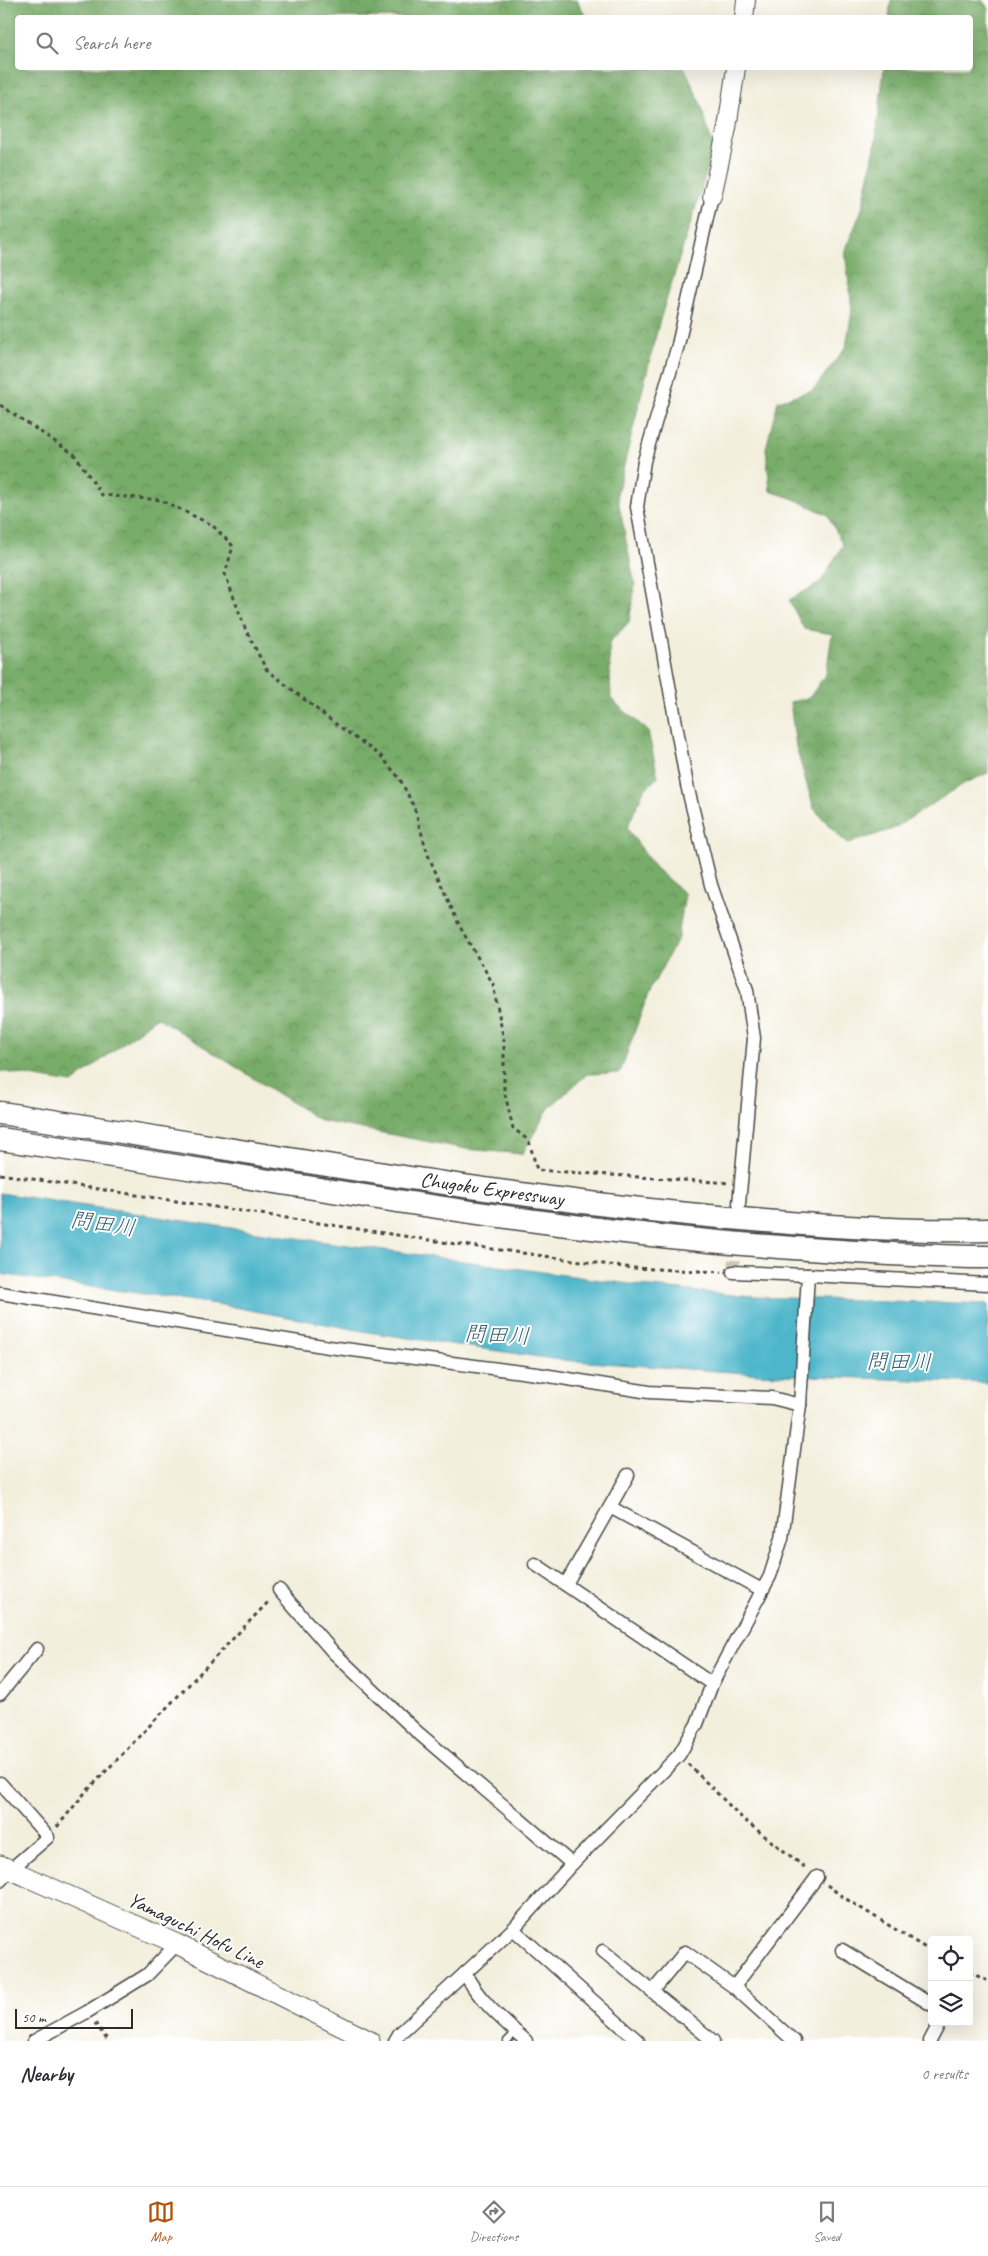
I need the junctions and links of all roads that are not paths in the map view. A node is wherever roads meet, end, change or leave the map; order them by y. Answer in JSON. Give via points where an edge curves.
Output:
{"nodes":[{"id":1,"x":746,"y":0,"type":"edge"},
{"id":2,"x":744,"y":15,"type":"edge"},
{"id":3,"x":736,"y":70,"type":"edge"},
{"id":4,"x":712,"y":196,"type":"joint"},
{"id":5,"x":0,"y":1114,"type":"edge"},
{"id":6,"x":0,"y":1139,"type":"edge"},
{"id":7,"x":739,"y":1204,"type":"tunnel mouth"},
{"id":8,"x":988,"y":1230,"type":"edge"},
{"id":9,"x":988,"y":1257,"type":"edge"},
{"id":10,"x":733,"y":1272,"type":"road end"},
{"id":11,"x":808,"y":1275,"type":"junction"},
{"id":12,"x":988,"y":1284,"type":"edge"},
{"id":13,"x":0,"y":1293,"type":"edge"},
{"id":14,"x":800,"y":1405,"type":"junction"},
{"id":15,"x":628,"y":1475,"type":"dead end"},
{"id":16,"x":610,"y":1507,"type":"junction"},
{"id":17,"x":535,"y":1564,"type":"dead end"},
{"id":18,"x":566,"y":1584,"type":"junction"},
{"id":19,"x":279,"y":1590,"type":"road end"},
{"id":20,"x":762,"y":1590,"type":"junction"},
{"id":21,"x":37,"y":1649,"type":"dead end"},
{"id":22,"x":712,"y":1684,"type":"junction"},
{"id":23,"x":0,"y":1694,"type":"edge"},
{"id":24,"x":0,"y":1783,"type":"edge"},
{"id":25,"x":572,"y":1864,"type":"junction"},
{"id":26,"x":3,"y":1872,"type":"edge"},
{"id":27,"x":817,"y":1877,"type":"road end"},
{"id":28,"x":513,"y":1929,"type":"junction"},
{"id":29,"x":177,"y":1944,"type":"junction"},
{"id":30,"x":842,"y":1950,"type":"dead end"},
{"id":31,"x":603,"y":1951,"type":"dead end"},
{"id":32,"x":465,"y":1973,"type":"junction"},
{"id":33,"x":734,"y":1987,"type":"junction"},
{"id":34,"x":653,"y":1991,"type":"junction"},
{"id":35,"x":928,"y":2003,"type":"edge"},
{"id":36,"x":938,"y":2026,"type":"edge"},
{"id":37,"x":516,"y":2032,"type":"junction"},
{"id":38,"x":34,"y":2041,"type":"edge"},
{"id":39,"x":370,"y":2041,"type":"edge"},
{"id":40,"x":395,"y":2041,"type":"edge"},
{"id":41,"x":506,"y":2041,"type":"edge"},
{"id":42,"x":526,"y":2041,"type":"edge"},
{"id":43,"x":638,"y":2041,"type":"edge"},
{"id":44,"x":713,"y":2041,"type":"edge"},
{"id":45,"x":794,"y":2041,"type":"edge"},
{"id":46,"x":930,"y":2041,"type":"edge"}],
"edges":[{"from":1,"to":2,"type":"street"},
{"from":3,"to":4,"type":"street"},
{"from":4,"to":7,"type":"street","via":[[678,345],[644,462],[637,507],[687,785],[711,885],[747,990],[753,1028]]},
{"from":5,"to":8,"type":"highway","name":"Chugoku Expressway","via":[[505,1192],[644,1209],[766,1222]]},
{"from":6,"to":9,"type":"highway","name":"Chugoku Expressway","via":[[378,1199],[651,1236],[879,1254]]},
{"from":10,"to":11,"type":"street"},
{"from":11,"to":12,"type":"street"},
{"from":11,"to":14,"type":"street"},
{"from":13,"to":14,"type":"street","via":[[329,1347],[649,1392],[772,1398]]},
{"from":14,"to":20,"type":"street","via":[[782,1538]]},
{"from":15,"to":16,"type":"street"},
{"from":16,"to":18,"type":"street"},
{"from":16,"to":20,"type":"street"},
{"from":17,"to":18,"type":"street"},
{"from":18,"to":22,"type":"street"},
{"from":19,"to":25,"type":"street","via":[[333,1652],[416,1732]]},
{"from":20,"to":22,"type":"street"},
{"from":21,"to":23,"type":"street"},
{"from":22,"to":25,"type":"street","via":[[697,1724],[679,1754]]},
{"from":24,"to":26,"type":"street","via":[[48,1837]]},
{"from":25,"to":28,"type":"street"},
{"from":26,"to":29,"type":"main road","name":"Yamaguchi Hofu Line"},
{"from":27,"to":33,"type":"street"},
{"from":28,"to":32,"type":"street"},
{"from":28,"to":43,"type":"street"},
{"from":29,"to":38,"type":"street","via":[[147,1975]]},
{"from":29,"to":39,"type":"main road","name":"Yamaguchi Hofu Line"},
{"from":30,"to":35,"type":"street"},
{"from":31,"to":34,"type":"street"},
{"from":32,"to":37,"type":"street","via":[[471,1984]]},
{"from":32,"to":40,"type":"street"},
{"from":33,"to":34,"type":"street","via":[[684,1952]]},
{"from":33,"to":45,"type":"street"},
{"from":34,"to":44,"type":"street"},
{"from":36,"to":46,"type":"street"},
{"from":37,"to":41,"type":"lane"},
{"from":37,"to":42,"type":"street"}]}
